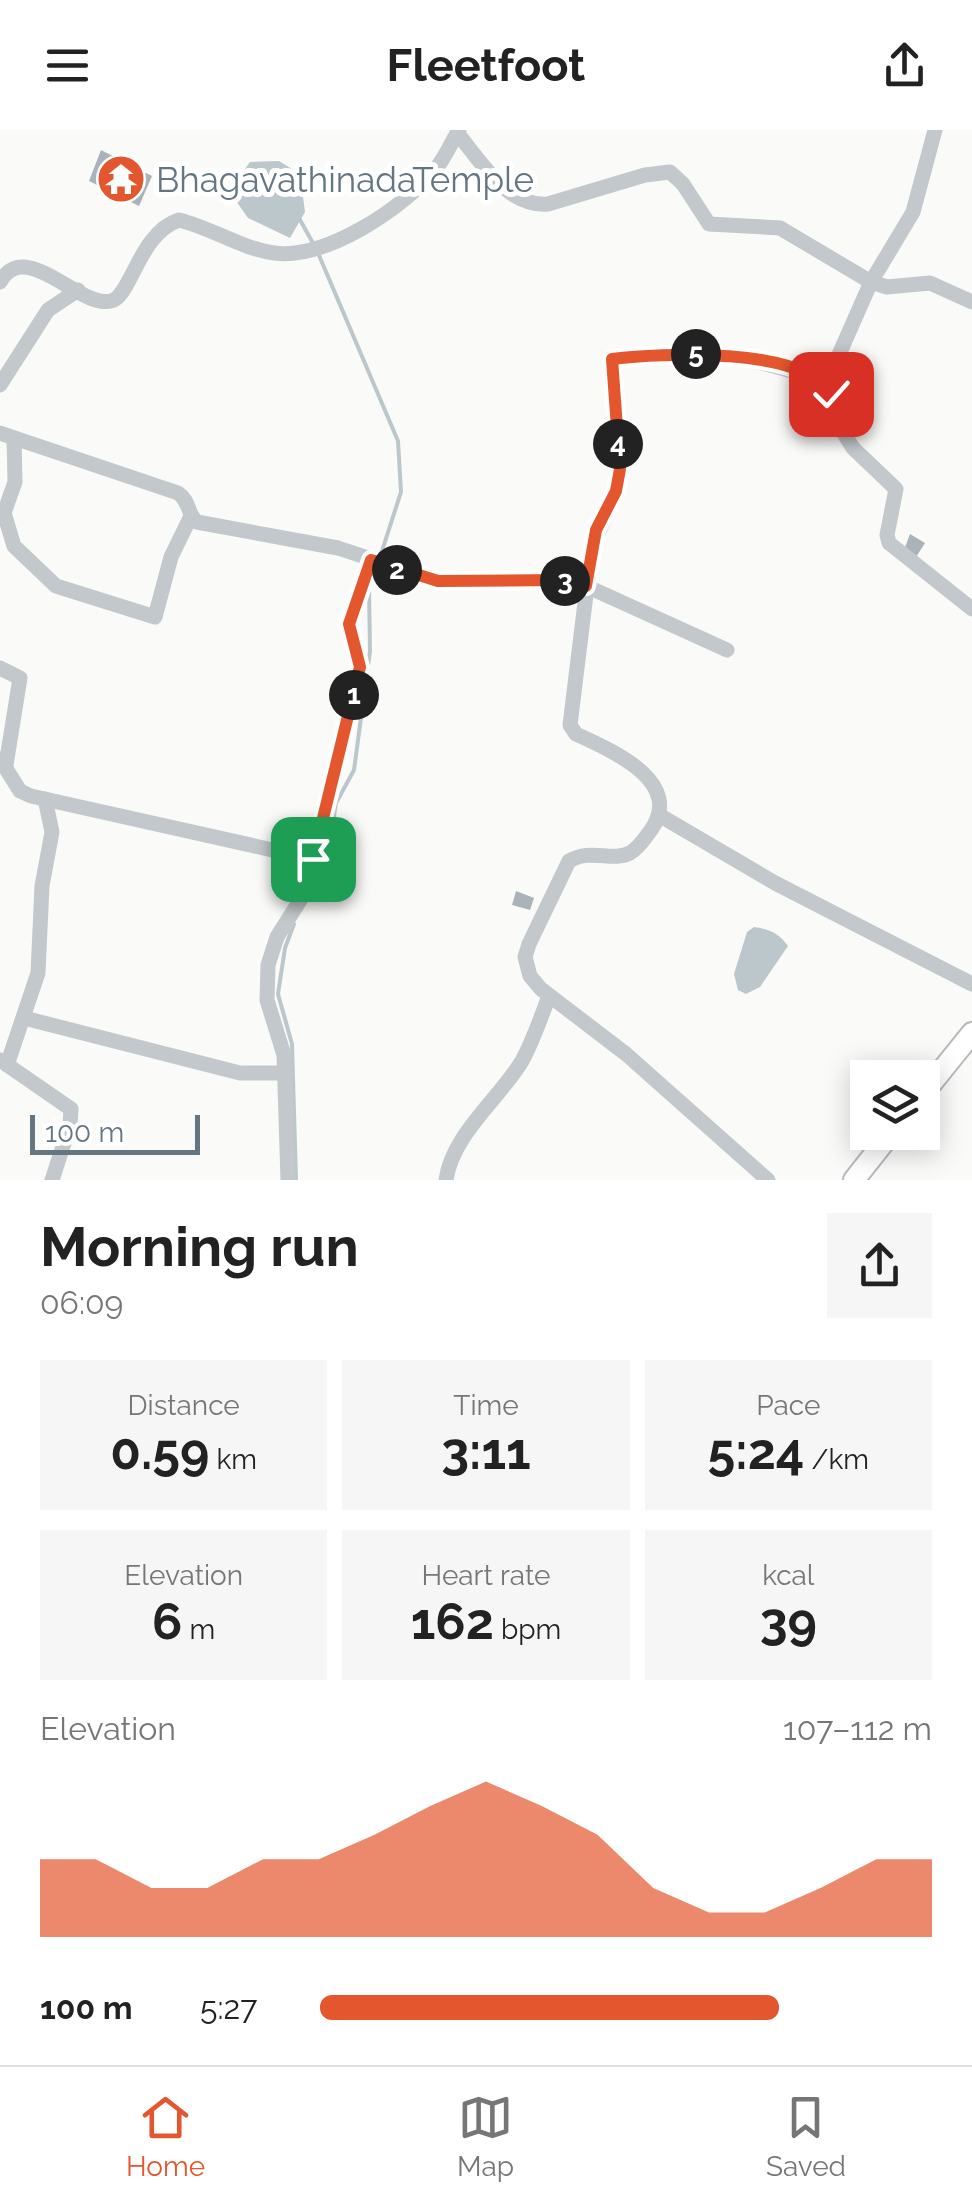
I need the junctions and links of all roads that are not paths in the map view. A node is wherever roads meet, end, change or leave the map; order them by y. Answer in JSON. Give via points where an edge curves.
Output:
{"nodes":[{"id":1,"x":934,"y":130,"type":"edge"},
{"id":2,"x":458,"y":132,"type":"edge"},
{"id":3,"x":0,"y":282,"type":"edge"},
{"id":4,"x":872,"y":282,"type":"junction"},
{"id":5,"x":74,"y":292,"type":"junction"},
{"id":6,"x":972,"y":302,"type":"edge"},
{"id":7,"x":826,"y":384,"type":"junction"},
{"id":8,"x":0,"y":385,"type":"edge"},
{"id":9,"x":7,"y":436,"type":"edge"},
{"id":10,"x":191,"y":516,"type":"junction"},
{"id":11,"x":371,"y":560,"type":"junction"},
{"id":12,"x":586,"y":586,"type":"junction"},
{"id":13,"x":970,"y":604,"type":"edge"},
{"id":14,"x":728,"y":650,"type":"dead end"},
{"id":15,"x":0,"y":668,"type":"edge"},
{"id":16,"x":3,"y":762,"type":"edge"},
{"id":17,"x":6,"y":782,"type":"edge"},
{"id":18,"x":45,"y":799,"type":"junction"},
{"id":19,"x":659,"y":814,"type":"junction"},
{"id":20,"x":313,"y":859,"type":"junction"},
{"id":21,"x":972,"y":984,"type":"edge"},
{"id":22,"x":549,"y":996,"type":"junction"},
{"id":23,"x":24,"y":1018,"type":"junction"},
{"id":24,"x":972,"y":1033,"type":"edge"},
{"id":25,"x":4,"y":1062,"type":"edge"},
{"id":26,"x":285,"y":1073,"type":"junction"},
{"id":27,"x":940,"y":1073,"type":"edge"},
{"id":28,"x":878,"y":1150,"type":"edge"},
{"id":29,"x":52,"y":1180,"type":"edge"},
{"id":30,"x":288,"y":1180,"type":"edge"},
{"id":31,"x":446,"y":1180,"type":"edge"},
{"id":32,"x":768,"y":1180,"type":"edge"},
{"id":33,"x":854,"y":1180,"type":"edge"}],
"edges":[{"from":1,"to":4,"type":"street","via":[[913,212]]},
{"from":2,"to":4,"type":"street","via":[[510,195],[532,205],[670,172],[704,222],[780,228]]},
{"from":2,"to":5,"type":"street","via":[[437,168],[399,206],[346,237],[280,254],[179,220],[156,234],[119,298],[99,301]]},
{"from":3,"to":5,"type":"street","via":[[18,266],[48,274]]},
{"from":4,"to":6,"type":"street","via":[[930,283]]},
{"from":4,"to":7,"type":"street"},
{"from":5,"to":8,"type":"street","via":[[48,310]]},
{"from":7,"to":12,"type":"street","via":[[728,354],[612,359],[620,469],[596,530]]},
{"from":7,"to":13,"type":"street","via":[[853,448],[896,489],[888,543]]},
{"from":9,"to":10,"type":"street","via":[[178,493]]},
{"from":9,"to":10,"type":"street","via":[[15,482],[4,513],[14,546],[56,586],[155,617]]},
{"from":10,"to":11,"type":"street"},
{"from":11,"to":12,"type":"street","via":[[438,581],[558,580]]},
{"from":11,"to":20,"type":"street","via":[[349,624],[360,667]]},
{"from":12,"to":14,"type":"street"},
{"from":12,"to":19,"type":"street","via":[[571,729],[638,766]]},
{"from":15,"to":16,"type":"street","via":[[20,678]]},
{"from":16,"to":17,"type":"street"},
{"from":17,"to":18,"type":"street"},
{"from":18,"to":20,"type":"street"},
{"from":18,"to":23,"type":"street","via":[[52,832],[38,973]]},
{"from":19,"to":21,"type":"street","via":[[775,883]]},
{"from":19,"to":22,"type":"street","via":[[628,854],[587,854],[562,872],[525,957],[530,976]]},
{"from":20,"to":26,"type":"street","via":[[304,894],[268,964],[267,1000]]},
{"from":22,"to":31,"type":"street","via":[[524,1057],[469,1130]]},
{"from":22,"to":32,"type":"street","via":[[626,1054]]},
{"from":23,"to":25,"type":"street"},
{"from":23,"to":26,"type":"street","via":[[240,1073]]},
{"from":24,"to":27,"type":"main road"},
{"from":25,"to":29,"type":"street","via":[[72,1109]]},
{"from":26,"to":30,"type":"street"},
{"from":28,"to":33,"type":"main road"}]}
